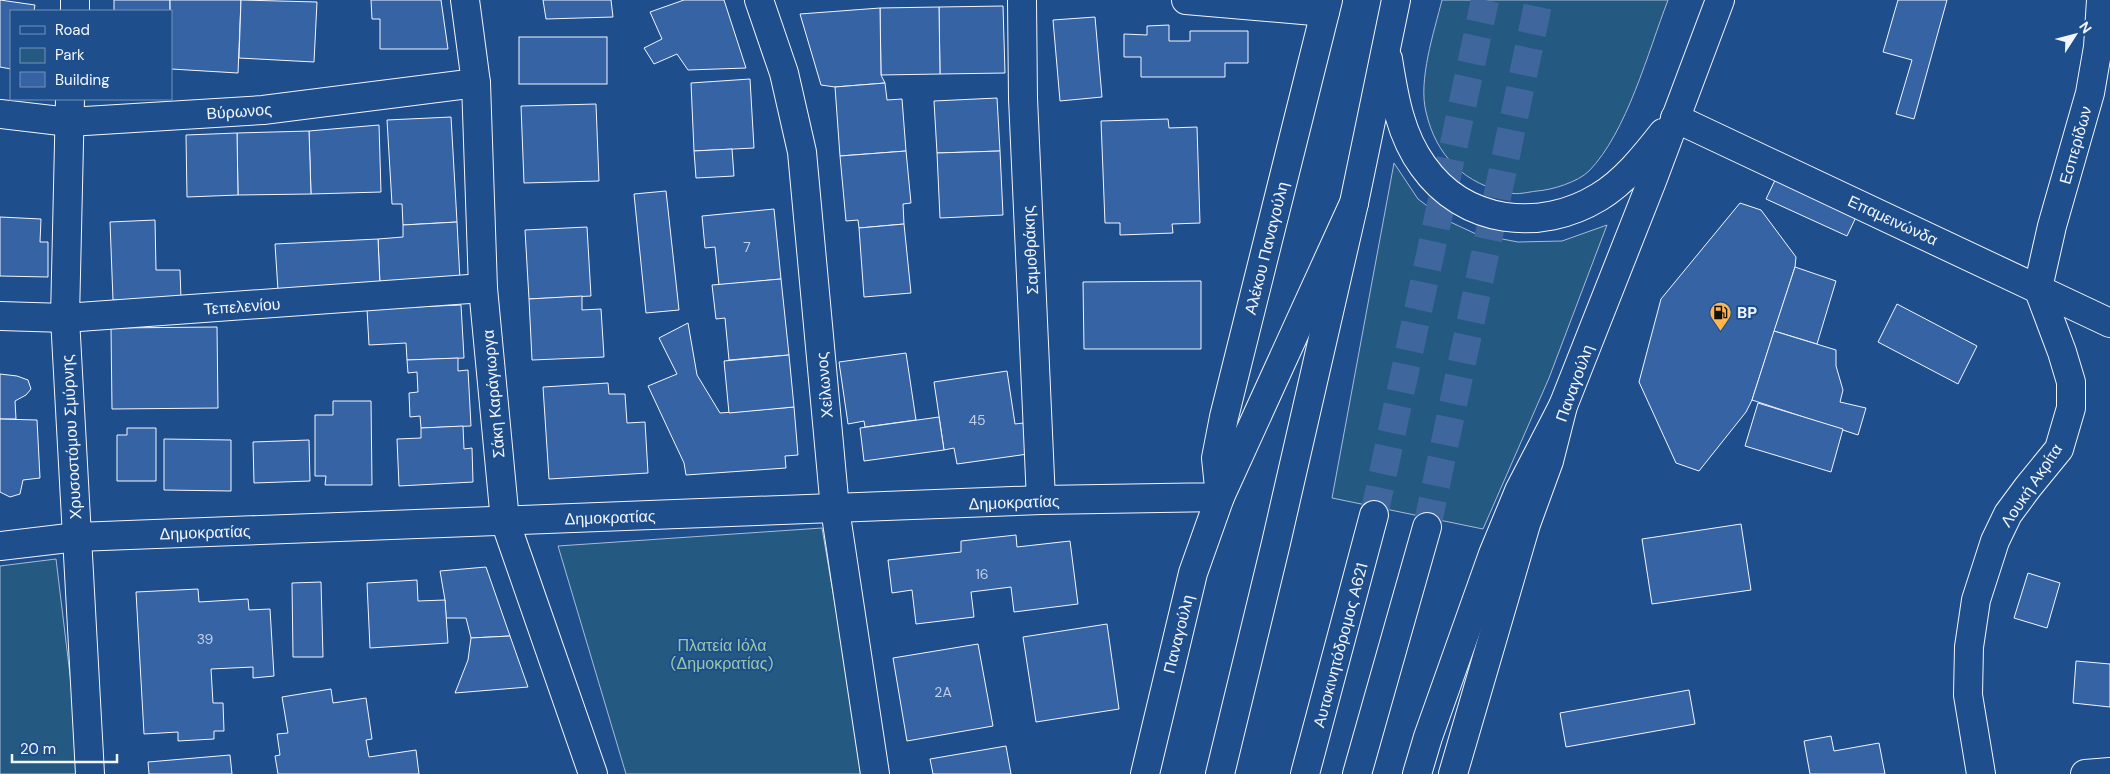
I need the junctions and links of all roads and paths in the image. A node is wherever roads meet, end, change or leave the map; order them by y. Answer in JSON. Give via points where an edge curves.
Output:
{"nodes":[{"id":1,"x":465,"y":0,"type":"edge"},
{"id":2,"x":760,"y":0,"type":"edge"},
{"id":3,"x":1022,"y":0,"type":"edge"},
{"id":4,"x":1186,"y":0,"type":"edge"},
{"id":5,"x":1396,"y":0,"type":"edge"},
{"id":6,"x":1720,"y":0,"type":"edge"},
{"id":7,"x":2101,"y":0,"type":"edge"},
{"id":8,"x":1327,"y":6,"type":"edge"},
{"id":9,"x":1386,"y":46,"type":"junction"},
{"id":10,"x":476,"y":83,"type":"junction"},
{"id":11,"x":70,"y":110,"type":"edge"},
{"id":12,"x":0,"y":114,"type":"edge"},
{"id":13,"x":1675,"y":118,"type":"junction"},
{"id":14,"x":1354,"y":203,"type":"junction"},
{"id":15,"x":483,"y":288,"type":"junction"},
{"id":16,"x":2038,"y":288,"type":"junction"},
{"id":17,"x":0,"y":316,"type":"edge"},
{"id":18,"x":64,"y":318,"type":"junction"},
{"id":19,"x":2110,"y":323,"type":"edge"},
{"id":20,"x":1563,"y":406,"type":"junction"},
{"id":21,"x":1220,"y":497,"type":"junction"},
{"id":22,"x":1041,"y":500,"type":"junction"},
{"id":23,"x":835,"y":509,"type":"junction"},
{"id":24,"x":1374,"y":515,"type":"tunnel mouth"},
{"id":25,"x":505,"y":521,"type":"junction"},
{"id":26,"x":1427,"y":527,"type":"tunnel mouth"},
{"id":27,"x":77,"y":537,"type":"junction"},
{"id":28,"x":0,"y":546,"type":"edge"},
{"id":29,"x":2110,"y":772,"type":"edge"},
{"id":30,"x":90,"y":774,"type":"edge"},
{"id":31,"x":593,"y":774,"type":"edge"},
{"id":32,"x":875,"y":774,"type":"edge"},
{"id":33,"x":1145,"y":774,"type":"edge"},
{"id":34,"x":1220,"y":774,"type":"edge"},
{"id":35,"x":1305,"y":774,"type":"edge"},
{"id":36,"x":1357,"y":774,"type":"edge"},
{"id":37,"x":1418,"y":774,"type":"edge"},
{"id":38,"x":1453,"y":774,"type":"edge"},
{"id":39,"x":1980,"y":774,"type":"edge"},
{"id":40,"x":2085,"y":774,"type":"edge"}],
"edges":[{"from":1,"to":10,"type":"main road","name":"Σάκη Καράγιωργα"},
{"from":2,"to":23,"type":"main road","name":"Χείλωνος","via":[[784,73],[802,152]]},
{"from":3,"to":22,"type":"main road","name":"Σαμοθράκης","via":[[1023,98]]},
{"from":4,"to":8,"type":"main road"},
{"from":5,"to":9,"type":"main road"},
{"from":6,"to":13,"type":"main road","name":"Παναγούλη"},
{"from":7,"to":16,"type":"main road","name":"Εσπερίδων","via":[[2098,47],[2090,93]]},
{"from":8,"to":21,"type":"main road","name":"Αλέκου Παναγούλη","via":[[1224,417],[1216,458]]},
{"from":9,"to":13,"type":"main road","via":[[1399,116],[1408,141],[1423,166],[1451,194],[1492,215],[1544,219],[1600,197],[1647,154]]},
{"from":9,"to":14,"type":"main road"},
{"from":10,"to":11,"type":"main road","name":"Βύρωνος","via":[[263,110]]},
{"from":10,"to":15,"type":"main road","name":"Σάκη Καράγιωργα"},
{"from":11,"to":12,"type":"main road","name":"Βύρωνος"},
{"from":11,"to":18,"type":"main road","name":"Χρυσοστόμου Σμύρνης"},
{"from":13,"to":16,"type":"main road","name":"Επαμεινώνδα"},
{"from":13,"to":20,"type":"main road","name":"Παναγούλη"},
{"from":14,"to":21,"type":"main road","name":"Παναγούλη"},
{"from":14,"to":34,"type":"main road"},
{"from":15,"to":18,"type":"main road","name":"Τεπελενίου"},
{"from":15,"to":25,"type":"main road","name":"Σάκη Καράγιωργα"},
{"from":16,"to":19,"type":"main road","name":"Επαμεινώνδα"},
{"from":16,"to":39,"type":"main road","name":"Λουκή Ακρίτα","via":[[2067,367],[2072,408],[2059,449],[2008,514],[1995,541],[1976,600],[1969,648],[1968,695]]},
{"from":17,"to":18,"type":"main road","name":"Τεπελενίου"},
{"from":18,"to":27,"type":"main road","name":"Χρυσοστόμου Σμύρνης"},
{"from":20,"to":37,"type":"main road","via":[[1519,491],[1493,554]]},
{"from":20,"to":38,"type":"main road","name":"Παναγούλη","via":[[1549,462],[1526,524]]},
{"from":21,"to":22,"type":"main road","name":"Δημοκρατίας"},
{"from":21,"to":33,"type":"main road","name":"Παναγούλη","via":[[1193,573]]},
{"from":22,"to":23,"type":"main road","name":"Δημοκρατίας"},
{"from":23,"to":25,"type":"main road","name":"Δημοκρατίας"},
{"from":23,"to":32,"type":"main road","name":"Χείλωνος"},
{"from":24,"to":35,"type":"main road","name":"Αυτοκινητόδρομος Α621"},
{"from":25,"to":27,"type":"main road","name":"Δημοκρατίας"},
{"from":25,"to":31,"type":"main road","name":"Σάκη Καράγιωργα"},
{"from":26,"to":36,"type":"main road"},
{"from":27,"to":28,"type":"main road","name":"Δημοκρατίας"},
{"from":27,"to":30,"type":"main road","name":"Χρυσοστόμου Σμύρνης"},
{"from":29,"to":40,"type":"main road"}]}
